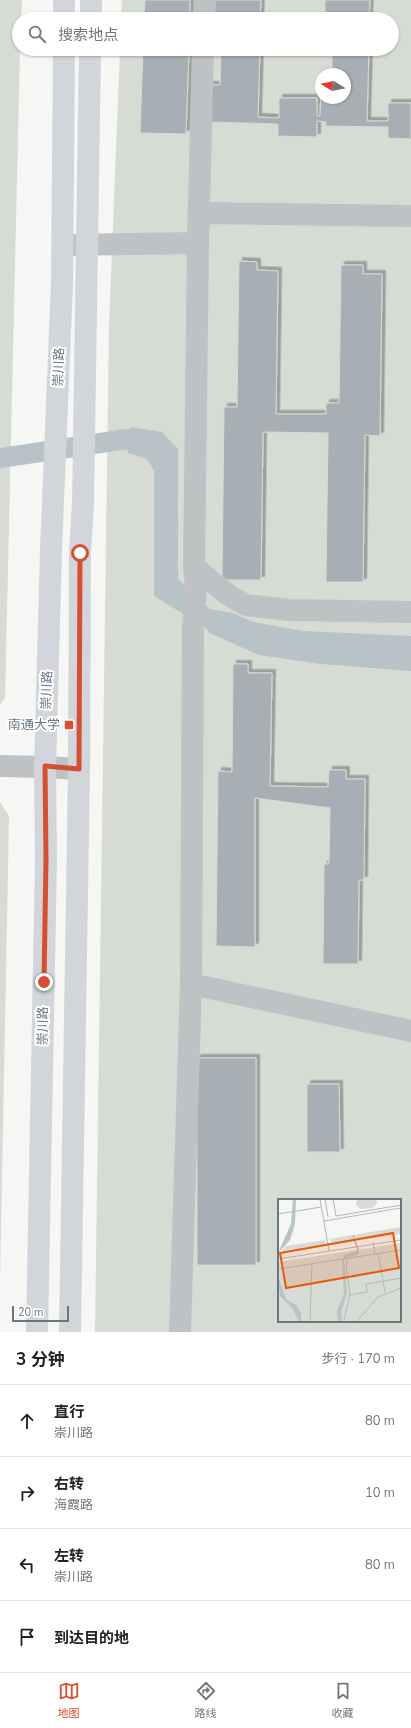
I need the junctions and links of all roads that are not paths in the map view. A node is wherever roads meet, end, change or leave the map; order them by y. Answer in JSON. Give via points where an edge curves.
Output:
{"nodes":[{"id":1,"x":64,"y":0,"type":"edge"},
{"id":2,"x":91,"y":0,"type":"edge"},
{"id":3,"x":204,"y":0,"type":"edge"},
{"id":4,"x":64,"y":12,"type":"edge"},
{"id":5,"x":91,"y":12,"type":"edge"},
{"id":6,"x":204,"y":12,"type":"edge"},
{"id":7,"x":64,"y":56,"type":"edge"},
{"id":8,"x":90,"y":56,"type":"edge"},
{"id":9,"x":203,"y":56,"type":"edge"},
{"id":10,"x":199,"y":213,"type":"junction"},
{"id":11,"x":411,"y":216,"type":"edge"},
{"id":12,"x":198,"y":243,"type":"junction"},
{"id":13,"x":63,"y":245,"type":"junction"},
{"id":14,"x":86,"y":245,"type":"junction"},
{"id":15,"x":194,"y":567,"type":"junction"},
{"id":16,"x":411,"y":612,"type":"edge"},
{"id":17,"x":0,"y":766,"type":"edge"},
{"id":18,"x":45,"y":766,"type":"junction"},
{"id":19,"x":79,"y":769,"type":"junction"},
{"id":20,"x":191,"y":984,"type":"junction"},
{"id":21,"x":411,"y":1031,"type":"edge"},
{"id":22,"x":37,"y":1332,"type":"edge"},
{"id":23,"x":70,"y":1332,"type":"edge"},
{"id":24,"x":180,"y":1332,"type":"edge"}],
"edges":[{"from":1,"to":4,"type":"main road"},
{"from":2,"to":5,"type":"main road"},
{"from":3,"to":6,"type":"street"},
{"from":7,"to":13,"type":"main road","name":"崇川路"},
{"from":8,"to":14,"type":"main road","name":"崇川路"},
{"from":9,"to":10,"type":"street"},
{"from":10,"to":11,"type":"street"},
{"from":10,"to":12,"type":"street"},
{"from":12,"to":14,"type":"street"},
{"from":12,"to":15,"type":"street"},
{"from":13,"to":14,"type":"street"},
{"from":13,"to":18,"type":"main road","name":"崇川路"},
{"from":14,"to":19,"type":"main road","name":"崇川路"},
{"from":15,"to":16,"type":"street","via":[[227,594],[246,604],[288,610]]},
{"from":15,"to":20,"type":"street","via":[[196,586],[193,629]]},
{"from":17,"to":18,"type":"street"},
{"from":18,"to":19,"type":"street"},
{"from":18,"to":22,"type":"main road","name":"崇川路","via":[[46,860]]},
{"from":19,"to":23,"type":"main road","name":"崇川路"},
{"from":20,"to":21,"type":"street"},
{"from":20,"to":24,"type":"street"}]}
